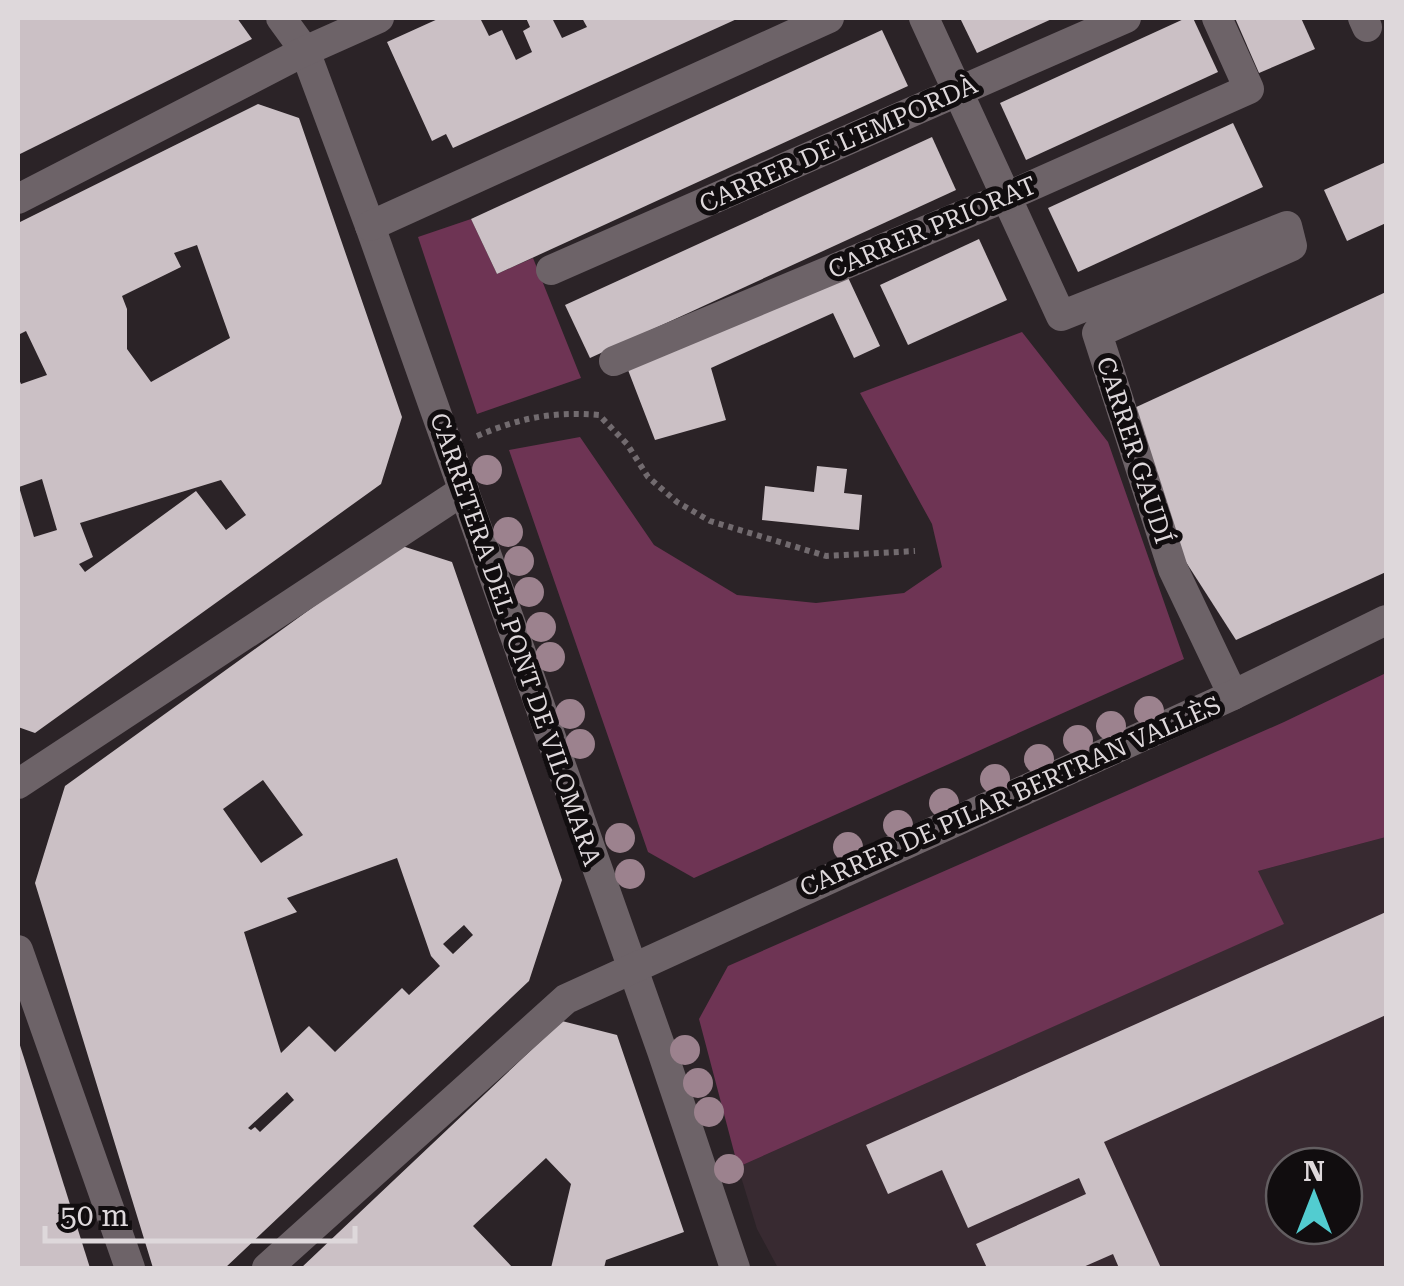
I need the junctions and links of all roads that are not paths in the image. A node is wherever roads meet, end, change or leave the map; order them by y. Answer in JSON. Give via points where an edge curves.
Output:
{"nodes":[{"id":1,"x":281,"y":18,"type":"edge"},
{"id":2,"x":379,"y":18,"type":"edge"},
{"id":3,"x":830,"y":18,"type":"edge"},
{"id":4,"x":924,"y":18,"type":"edge"},
{"id":5,"x":1126,"y":18,"type":"edge"},
{"id":6,"x":1217,"y":18,"type":"edge"},
{"id":7,"x":305,"y":51,"type":"junction"},
{"id":8,"x":957,"y":92,"type":"junction"},
{"id":9,"x":1006,"y":197,"type":"junction"},
{"id":10,"x":18,"y":200,"type":"edge"},
{"id":11,"x":370,"y":226,"type":"junction"},
{"id":12,"x":551,"y":270,"type":"dead end"},
{"id":13,"x":614,"y":361,"type":"dead end"},
{"id":14,"x":464,"y":490,"type":"junction"},
{"id":15,"x":1386,"y":620,"type":"edge"},
{"id":16,"x":1233,"y":696,"type":"junction"},
{"id":17,"x":18,"y":784,"type":"edge"},
{"id":18,"x":18,"y":950,"type":"edge"},
{"id":19,"x":632,"y":967,"type":"junction"},
{"id":20,"x":130,"y":1268,"type":"edge"},
{"id":21,"x":267,"y":1268,"type":"edge"},
{"id":22,"x":735,"y":1268,"type":"edge"}],
"edges":[{"from":1,"to":7,"type":"street","name":"CARRETERA DEL PONT DE VILOMARA"},
{"from":2,"to":7,"type":"street"},
{"from":3,"to":11,"type":"street"},
{"from":4,"to":8,"type":"street"},
{"from":5,"to":8,"type":"street","name":"CARRER DE L'EMPORDÀ"},
{"from":6,"to":9,"type":"street","name":"CARRER PRIORAT","via":[[1249,89]]},
{"from":7,"to":10,"type":"street"},
{"from":7,"to":11,"type":"street","name":"CARRETERA DEL PONT DE VILOMARA"},
{"from":8,"to":9,"type":"street"},
{"from":8,"to":12,"type":"street","name":"CARRER DE L'EMPORDÀ"},
{"from":9,"to":13,"type":"street","name":"CARRER PRIORAT"},
{"from":9,"to":16,"type":"street","name":"CARRER GAUDÍ","via":[[1061,316],[1287,226],[1292,246],[1097,333],[1172,569]]},
{"from":11,"to":14,"type":"street","name":"CARRETERA DEL PONT DE VILOMARA"},
{"from":14,"to":17,"type":"street"},
{"from":14,"to":19,"type":"street","name":"CARRETERA DEL PONT DE VILOMARA"},
{"from":15,"to":16,"type":"street","name":"CARRER DE PILAR BERTRAN VALLÈS"},
{"from":16,"to":19,"type":"street","name":"CARRER DE PILAR BERTRAN VALLÈS"},
{"from":18,"to":20,"type":"street"},
{"from":19,"to":21,"type":"street","name":"CARRER DE PILAR BERTRAN VALLÈS","via":[[566,999]]},
{"from":19,"to":22,"type":"street","name":"CARRETERA DEL PONT DE VILOMARA"}]}
